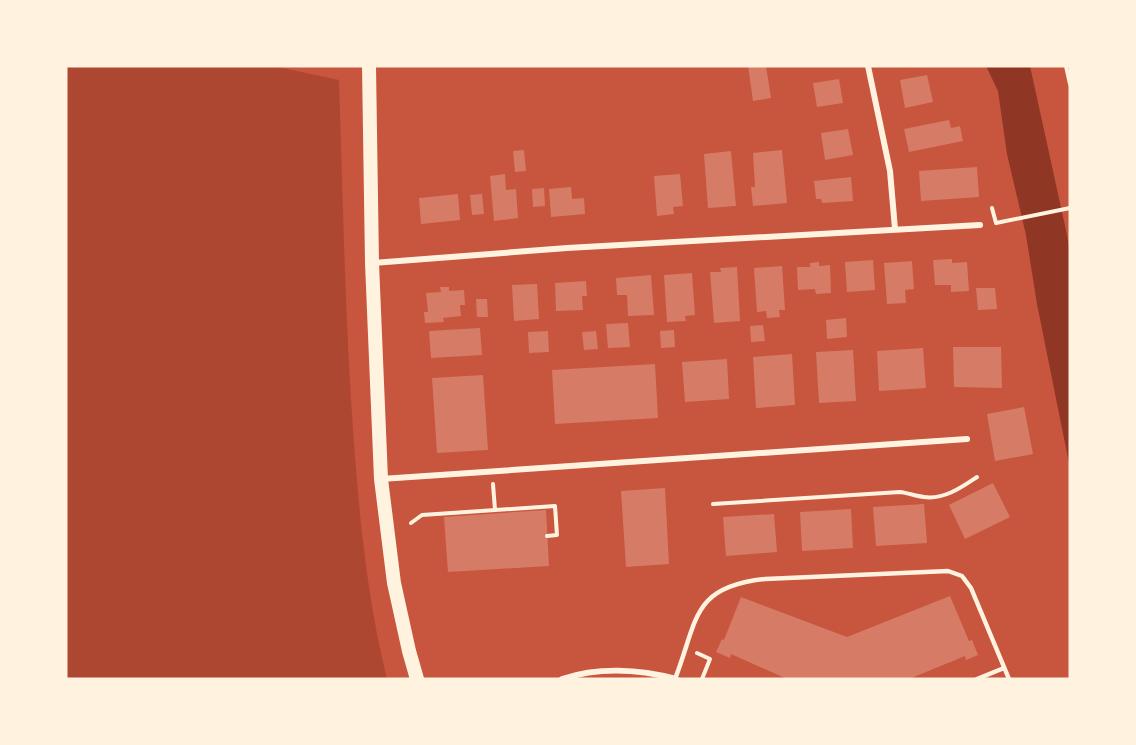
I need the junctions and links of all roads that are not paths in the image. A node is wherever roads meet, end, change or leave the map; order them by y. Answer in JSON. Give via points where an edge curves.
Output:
{"nodes":[{"id":1,"x":369,"y":66,"type":"edge"},
{"id":2,"x":868,"y":66,"type":"edge"},
{"id":3,"x":980,"y":225,"type":"dead end"},
{"id":4,"x":895,"y":230,"type":"junction"},
{"id":5,"x":372,"y":263,"type":"junction"},
{"id":6,"x":968,"y":439,"type":"dead end"},
{"id":7,"x":381,"y":479,"type":"junction"},
{"id":8,"x":1004,"y":668,"type":"junction"},
{"id":9,"x":417,"y":679,"type":"edge"},
{"id":10,"x":562,"y":679,"type":"edge"},
{"id":11,"x":675,"y":679,"type":"edge"},
{"id":12,"x":977,"y":679,"type":"edge"},
{"id":13,"x":1009,"y":679,"type":"edge"}],
"edges":[{"from":1,"to":5,"type":"main road"},
{"from":2,"to":4,"type":"street","via":[[890,171]]},
{"from":3,"to":4,"type":"street"},
{"from":4,"to":5,"type":"street"},
{"from":5,"to":7,"type":"main road"},
{"from":6,"to":7,"type":"street"},
{"from":7,"to":9,"type":"main road","via":[[394,583]]},
{"from":8,"to":11,"type":"lane","via":[[970,588],[962,576],[948,571],[746,581],[726,587],[709,598],[693,623]]},
{"from":8,"to":12,"type":"lane"},
{"from":8,"to":13,"type":"lane"},
{"from":10,"to":11,"type":"street","via":[[621,671]]}]}
